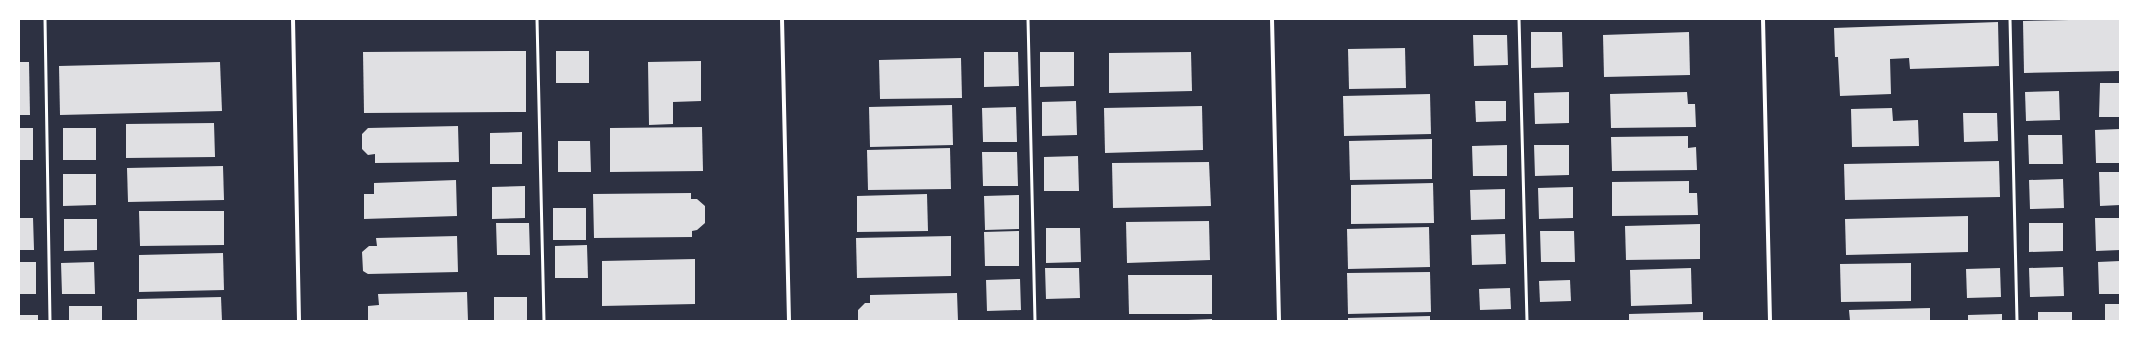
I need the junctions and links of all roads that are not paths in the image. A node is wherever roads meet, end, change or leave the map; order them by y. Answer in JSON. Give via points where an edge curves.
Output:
{"nodes":[{"id":1,"x":45,"y":19,"type":"edge"},
{"id":2,"x":293,"y":19,"type":"edge"},
{"id":3,"x":537,"y":19,"type":"edge"},
{"id":4,"x":782,"y":19,"type":"edge"},
{"id":5,"x":1028,"y":19,"type":"edge"},
{"id":6,"x":1272,"y":19,"type":"edge"},
{"id":7,"x":1519,"y":19,"type":"edge"},
{"id":8,"x":1763,"y":19,"type":"edge"},
{"id":9,"x":2010,"y":19,"type":"edge"},
{"id":10,"x":50,"y":321,"type":"edge"},
{"id":11,"x":299,"y":321,"type":"edge"},
{"id":12,"x":544,"y":321,"type":"edge"},
{"id":13,"x":789,"y":321,"type":"edge"},
{"id":14,"x":1035,"y":321,"type":"edge"},
{"id":15,"x":1279,"y":321,"type":"edge"},
{"id":16,"x":1527,"y":321,"type":"edge"},
{"id":17,"x":1770,"y":321,"type":"edge"},
{"id":18,"x":2017,"y":321,"type":"edge"}],
"edges":[{"from":1,"to":10,"type":"lane"},
{"from":2,"to":11,"type":"street"},
{"from":3,"to":12,"type":"lane"},
{"from":4,"to":13,"type":"street"},
{"from":5,"to":14,"type":"lane"},
{"from":6,"to":15,"type":"street"},
{"from":7,"to":16,"type":"lane"},
{"from":8,"to":17,"type":"street"},
{"from":9,"to":18,"type":"lane"}]}
